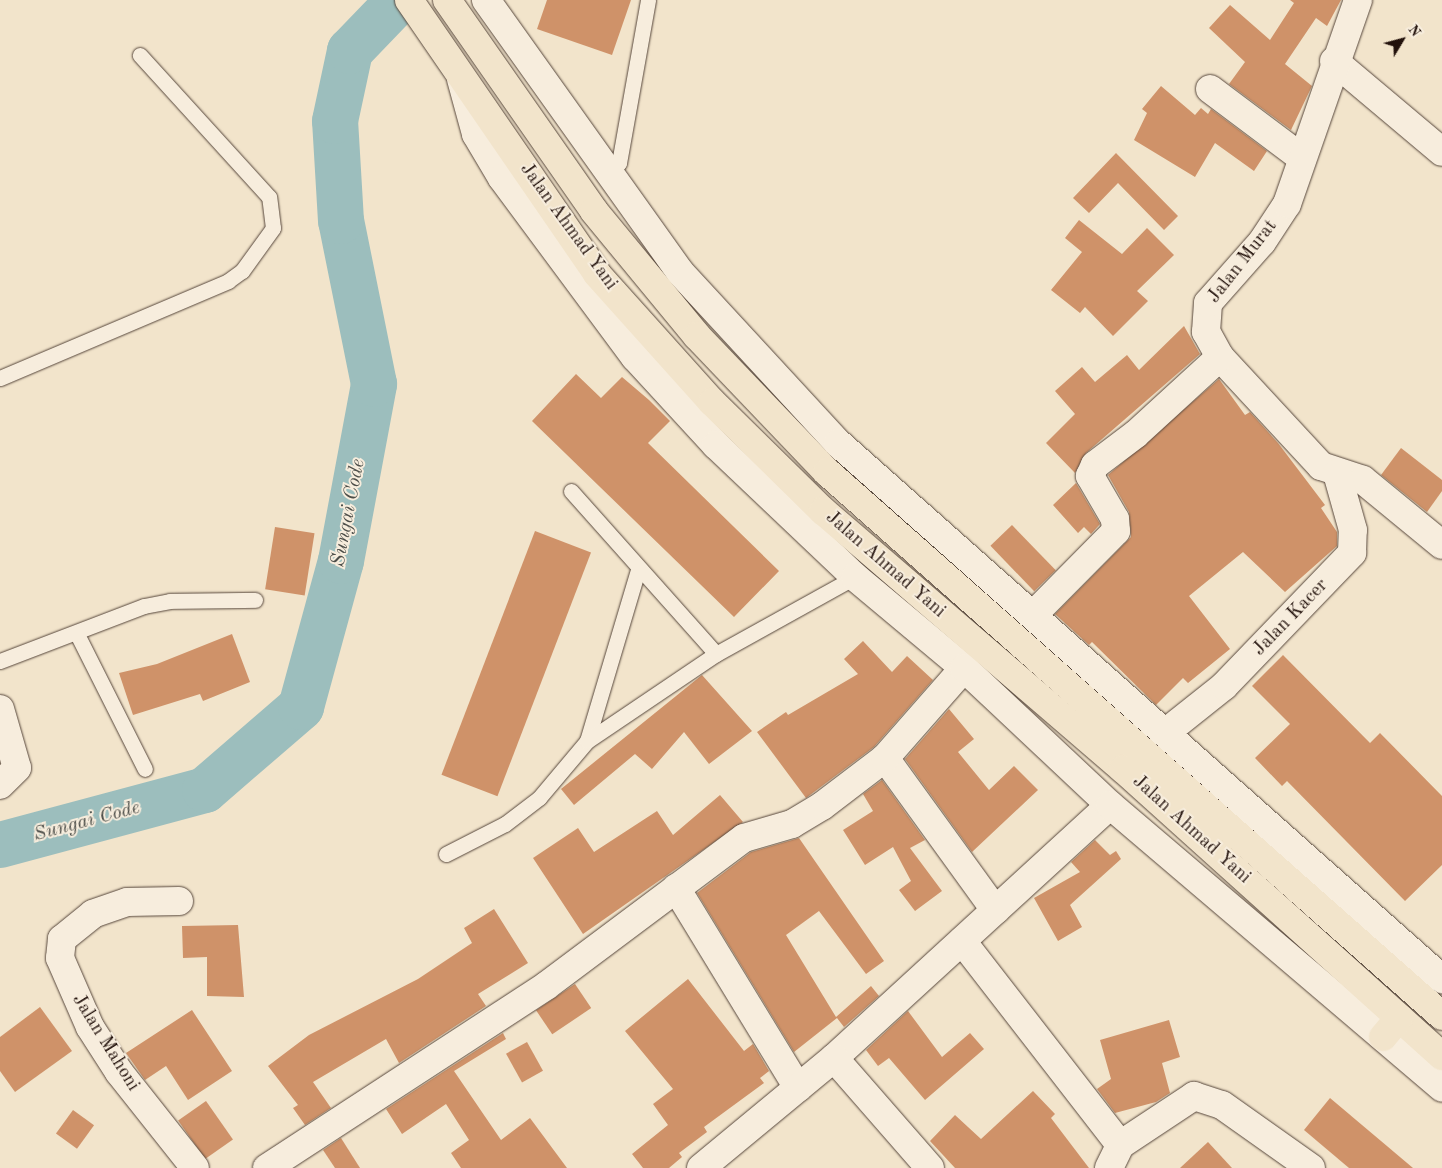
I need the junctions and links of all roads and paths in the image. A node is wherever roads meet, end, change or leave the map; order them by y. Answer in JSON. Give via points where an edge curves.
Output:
{"nodes":[{"id":1,"x":409,"y":0,"type":"edge"},
{"id":2,"x":447,"y":0,"type":"edge"},
{"id":3,"x":648,"y":0,"type":"edge"},
{"id":4,"x":1358,"y":0,"type":"edge"},
{"id":5,"x":491,"y":7,"type":"edge"},
{"id":6,"x":140,"y":54,"type":"dead end"},
{"id":7,"x":1334,"y":61,"type":"junction"},
{"id":8,"x":455,"y":66,"type":"junction"},
{"id":9,"x":1210,"y":89,"type":"dead end"},
{"id":10,"x":1442,"y":152,"type":"edge"},
{"id":11,"x":1302,"y":158,"type":"junction"},
{"id":12,"x":607,"y":175,"type":"junction"},
{"id":13,"x":1220,"y":357,"type":"junction"},
{"id":14,"x":0,"y":378,"type":"edge"},
{"id":15,"x":1337,"y":473,"type":"junction"},
{"id":16,"x":571,"y":490,"type":"dead end"},
{"id":17,"x":1442,"y":545,"type":"edge"},
{"id":18,"x":638,"y":570,"type":"junction"},
{"id":19,"x":855,"y":577,"type":"junction"},
{"id":20,"x":256,"y":600,"type":"dead end"},
{"id":21,"x":1033,"y":615,"type":"junction"},
{"id":22,"x":77,"y":634,"type":"junction"},
{"id":23,"x":716,"y":654,"type":"junction"},
{"id":24,"x":0,"y":661,"type":"edge"},
{"id":25,"x":964,"y":668,"type":"junction"},
{"id":26,"x":0,"y":709,"type":"edge"},
{"id":27,"x":1164,"y":733,"type":"junction"},
{"id":28,"x":587,"y":741,"type":"junction"},
{"id":29,"x":885,"y":758,"type":"junction"},
{"id":30,"x":1131,"y":759,"type":"junction"},
{"id":31,"x":145,"y":769,"type":"dead end"},
{"id":32,"x":0,"y":785,"type":"edge"},
{"id":33,"x":1110,"y":805,"type":"junction"},
{"id":34,"x":446,"y":854,"type":"dead end"},
{"id":35,"x":676,"y":888,"type":"junction"},
{"id":36,"x":179,"y":902,"type":"dead end"},
{"id":37,"x":995,"y":910,"type":"junction"},
{"id":38,"x":962,"y":941,"type":"junction"},
{"id":39,"x":1442,"y":979,"type":"edge"},
{"id":40,"x":1442,"y":1016,"type":"edge"},
{"id":41,"x":1391,"y":1027,"type":"junction"},
{"id":42,"x":1442,"y":1056,"type":"edge"},
{"id":43,"x":834,"y":1058,"type":"junction"},
{"id":44,"x":798,"y":1088,"type":"junction"},
{"id":45,"x":1442,"y":1088,"type":"edge"},
{"id":46,"x":1114,"y":1156,"type":"edge"},
{"id":47,"x":1303,"y":1166,"type":"edge"},
{"id":48,"x":195,"y":1168,"type":"edge"},
{"id":49,"x":267,"y":1168,"type":"edge"},
{"id":50,"x":700,"y":1168,"type":"edge"},
{"id":51,"x":930,"y":1168,"type":"edge"}],
"edges":[{"from":1,"to":8,"type":"highway","name":"Jalan Ahmad Yani"},
{"from":2,"to":30,"type":"highway","name":"Jalan Ahmad Yani","via":[[594,210],[697,336],[827,472]]},
{"from":3,"to":12,"type":"lane","via":[[619,162]]},
{"from":4,"to":7,"type":"street","name":"Jalan Murat"},
{"from":5,"to":12,"type":"street"},
{"from":6,"to":14,"type":"lane","via":[[269,197],[273,228],[242,271],[228,281]]},
{"from":7,"to":10,"type":"street"},
{"from":7,"to":11,"type":"street","name":"Jalan Murat","via":[[1319,119]]},
{"from":8,"to":19,"type":"street","via":[[476,134],[502,178],[635,357],[716,445]]},
{"from":8,"to":30,"type":"highway","name":"Jalan Ahmad Yani","via":[[597,274],[712,402],[823,511]]},
{"from":9,"to":11,"type":"street"},
{"from":11,"to":13,"type":"street","name":"Jalan Murat","via":[[1287,204],[1262,242],[1208,303],[1206,332]]},
{"from":12,"to":21,"type":"street","via":[[680,272],[838,443]]},
{"from":13,"to":15,"type":"street","name":"Jalan Murat","via":[[1321,466]]},
{"from":13,"to":21,"type":"street","via":[[1136,434],[1095,465],[1090,476],[1115,519],[1116,531]]},
{"from":15,"to":17,"type":"street","name":"Jalan Murat","via":[[1363,480]]},
{"from":15,"to":27,"type":"street","name":"Jalan Kacer","via":[[1353,530],[1352,553],[1224,686]]},
{"from":16,"to":18,"type":"lane"},
{"from":18,"to":23,"type":"lane"},
{"from":18,"to":28,"type":"lane"},
{"from":19,"to":23,"type":"lane"},
{"from":19,"to":25,"type":"street"},
{"from":20,"to":22,"type":"lane","via":[[170,601],[144,606]]},
{"from":21,"to":27,"type":"street"},
{"from":22,"to":24,"type":"lane"},
{"from":22,"to":31,"type":"lane"},
{"from":23,"to":28,"type":"lane"},
{"from":25,"to":29,"type":"street"},
{"from":25,"to":33,"type":"street"},
{"from":26,"to":32,"type":"street","via":[[17,768]]},
{"from":27,"to":39,"type":"street"},
{"from":28,"to":34,"type":"lane","via":[[539,798],[505,824]]},
{"from":29,"to":35,"type":"street","via":[[809,814],[744,838]]},
{"from":29,"to":37,"type":"street"},
{"from":30,"to":40,"type":"highway","name":"Jalan Ahmad Yani"},
{"from":30,"to":41,"type":"highway","name":"Jalan Ahmad Yani"},
{"from":33,"to":37,"type":"street"},
{"from":33,"to":41,"type":"street"},
{"from":35,"to":44,"type":"street"},
{"from":35,"to":49,"type":"street","via":[[546,986]]},
{"from":36,"to":48,"type":"street","name":"Jalan Mahoni","via":[[127,902],[93,914],[62,939],[60,958],[90,1027],[118,1072]]},
{"from":37,"to":38,"type":"street"},
{"from":38,"to":43,"type":"street"},
{"from":38,"to":46,"type":"street"},
{"from":41,"to":42,"type":"highway","name":"Jalan Ahmad Yani"},
{"from":41,"to":45,"type":"street"},
{"from":43,"to":44,"type":"street"},
{"from":43,"to":51,"type":"street"},
{"from":44,"to":50,"type":"street"},
{"from":46,"to":47,"type":"street","via":[[1194,1096],[1222,1104]]}]}
